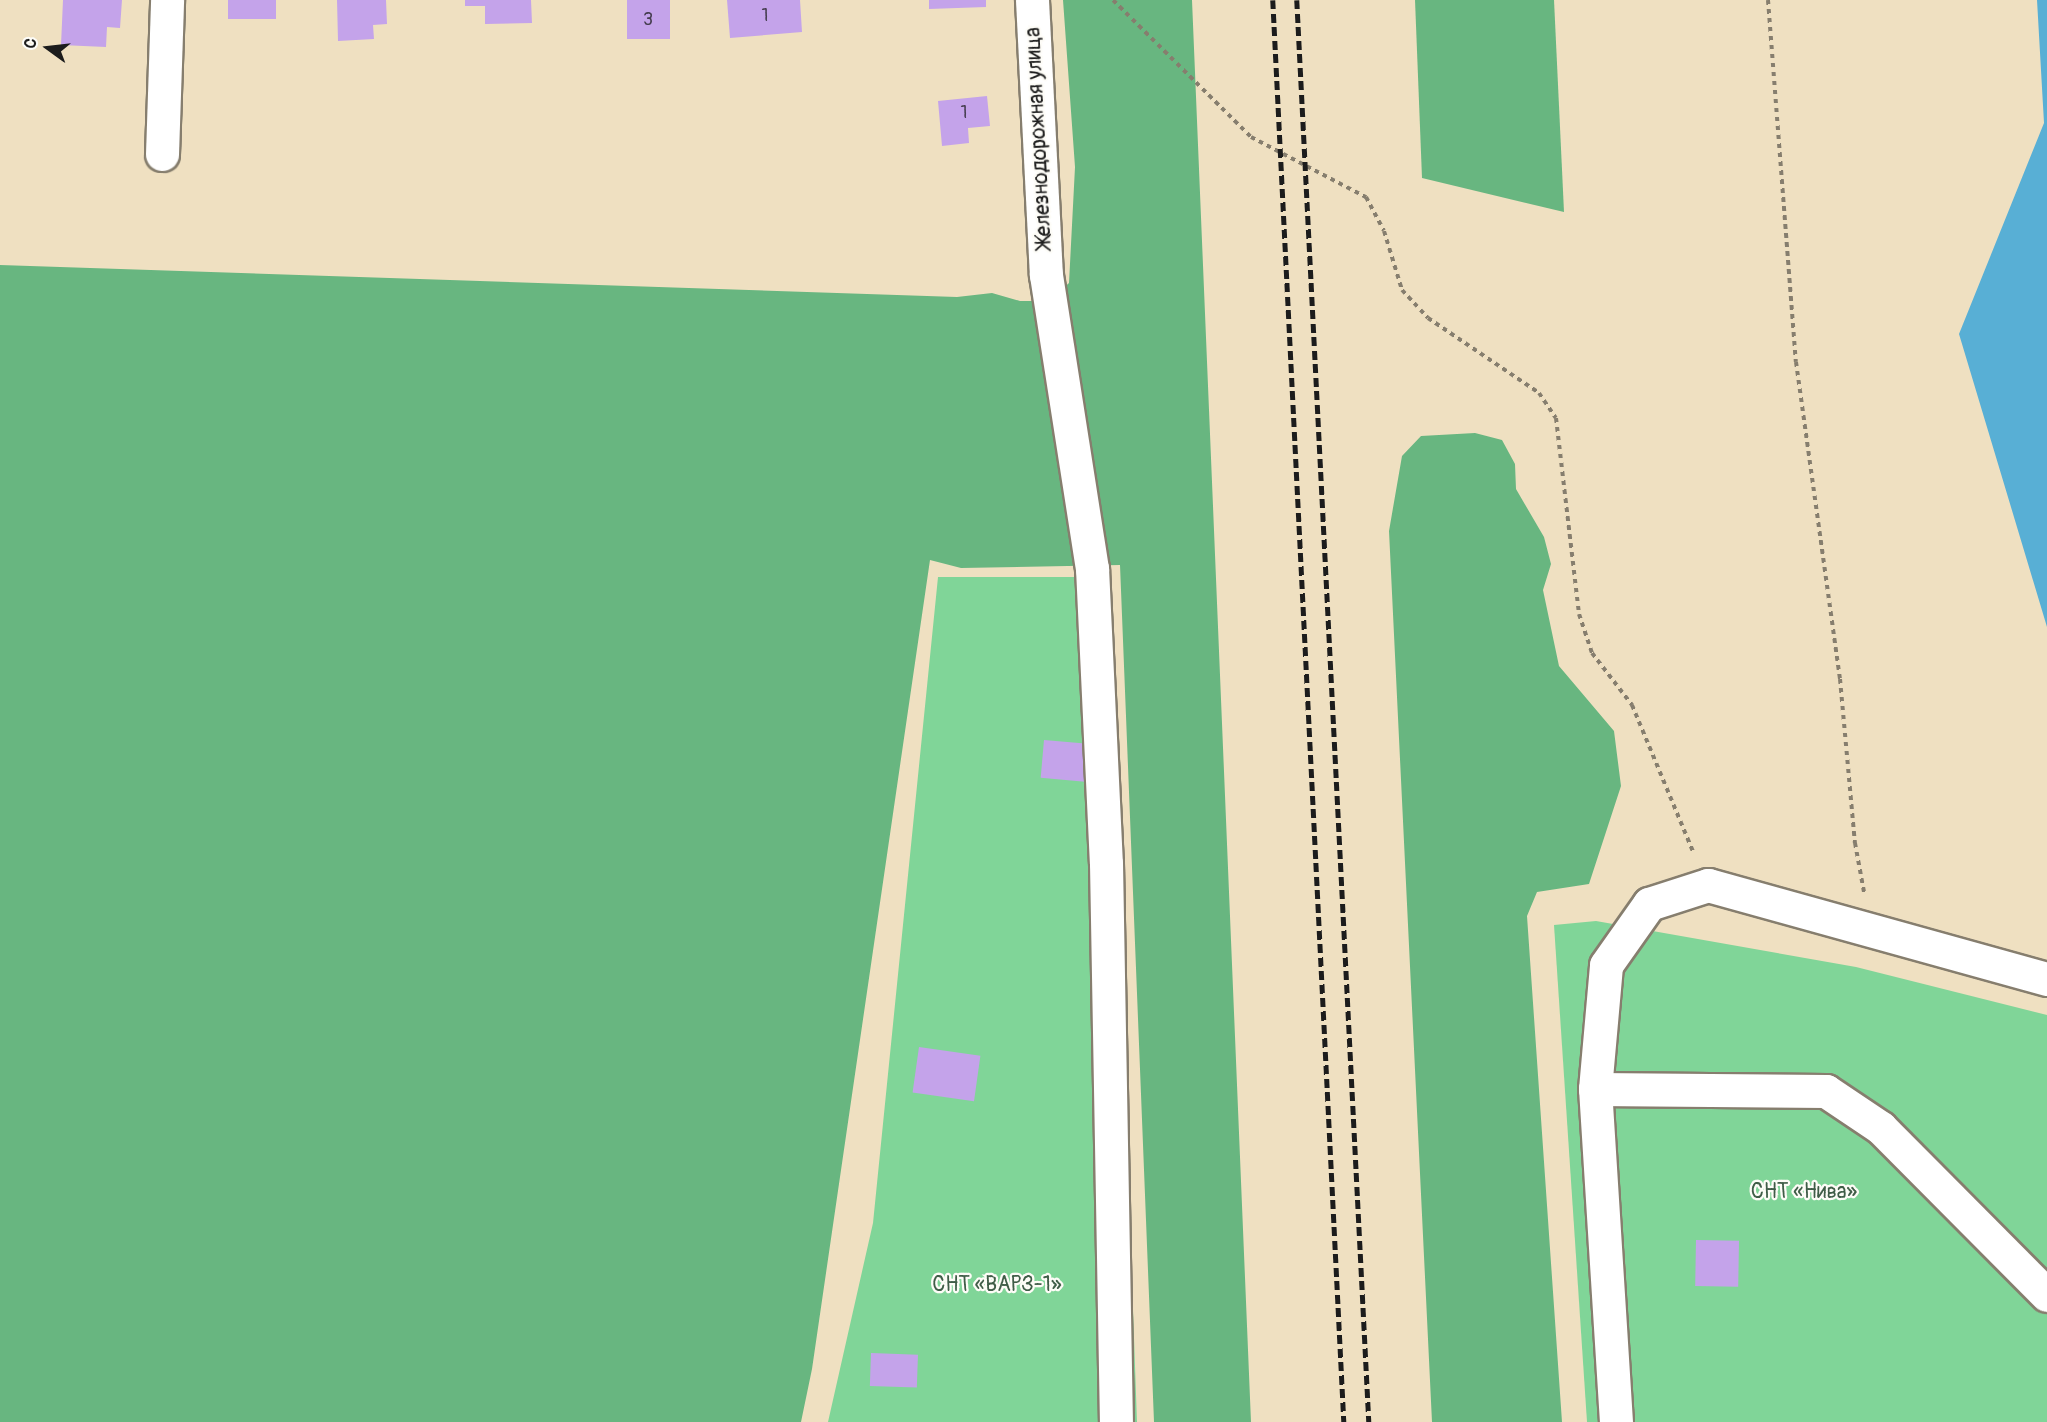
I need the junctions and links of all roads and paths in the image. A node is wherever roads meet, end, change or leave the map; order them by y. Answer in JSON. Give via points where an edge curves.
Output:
{"nodes":[{"id":1,"x":167,"y":0,"type":"edge"},
{"id":2,"x":1032,"y":0,"type":"edge"},
{"id":3,"x":1113,"y":0,"type":"edge"},
{"id":4,"x":1768,"y":0,"type":"edge"},
{"id":5,"x":162,"y":154,"type":"dead end"},
{"id":6,"x":1708,"y":885,"type":"junction"},
{"id":7,"x":1872,"y":931,"type":"junction"},
{"id":8,"x":2047,"y":979,"type":"edge"},
{"id":9,"x":1595,"y":1089,"type":"junction"},
{"id":10,"x":2047,"y":1294,"type":"edge"},
{"id":11,"x":1116,"y":1422,"type":"edge"},
{"id":12,"x":1616,"y":1422,"type":"edge"}],
"edges":[{"from":1,"to":5,"type":"street"},
{"from":2,"to":11,"type":"street","name":"Железнодорожная улица","via":[[1046,275],[1092,568],[1106,863]]},
{"from":3,"to":6,"type":"path","via":[[1251,137],[1366,197],[1384,231],[1402,290],[1428,318],[1539,393],[1556,418],[1580,614],[1592,653],[1632,705],[1672,809]]},
{"from":4,"to":7,"type":"path","via":[[1796,363],[1840,679],[1854,843]]},
{"from":6,"to":7,"type":"street"},
{"from":6,"to":9,"type":"street","via":[[1649,904],[1606,965]]},
{"from":7,"to":8,"type":"street"},
{"from":9,"to":10,"type":"street","via":[[1826,1091],[1881,1128]]},
{"from":9,"to":12,"type":"street"}]}
